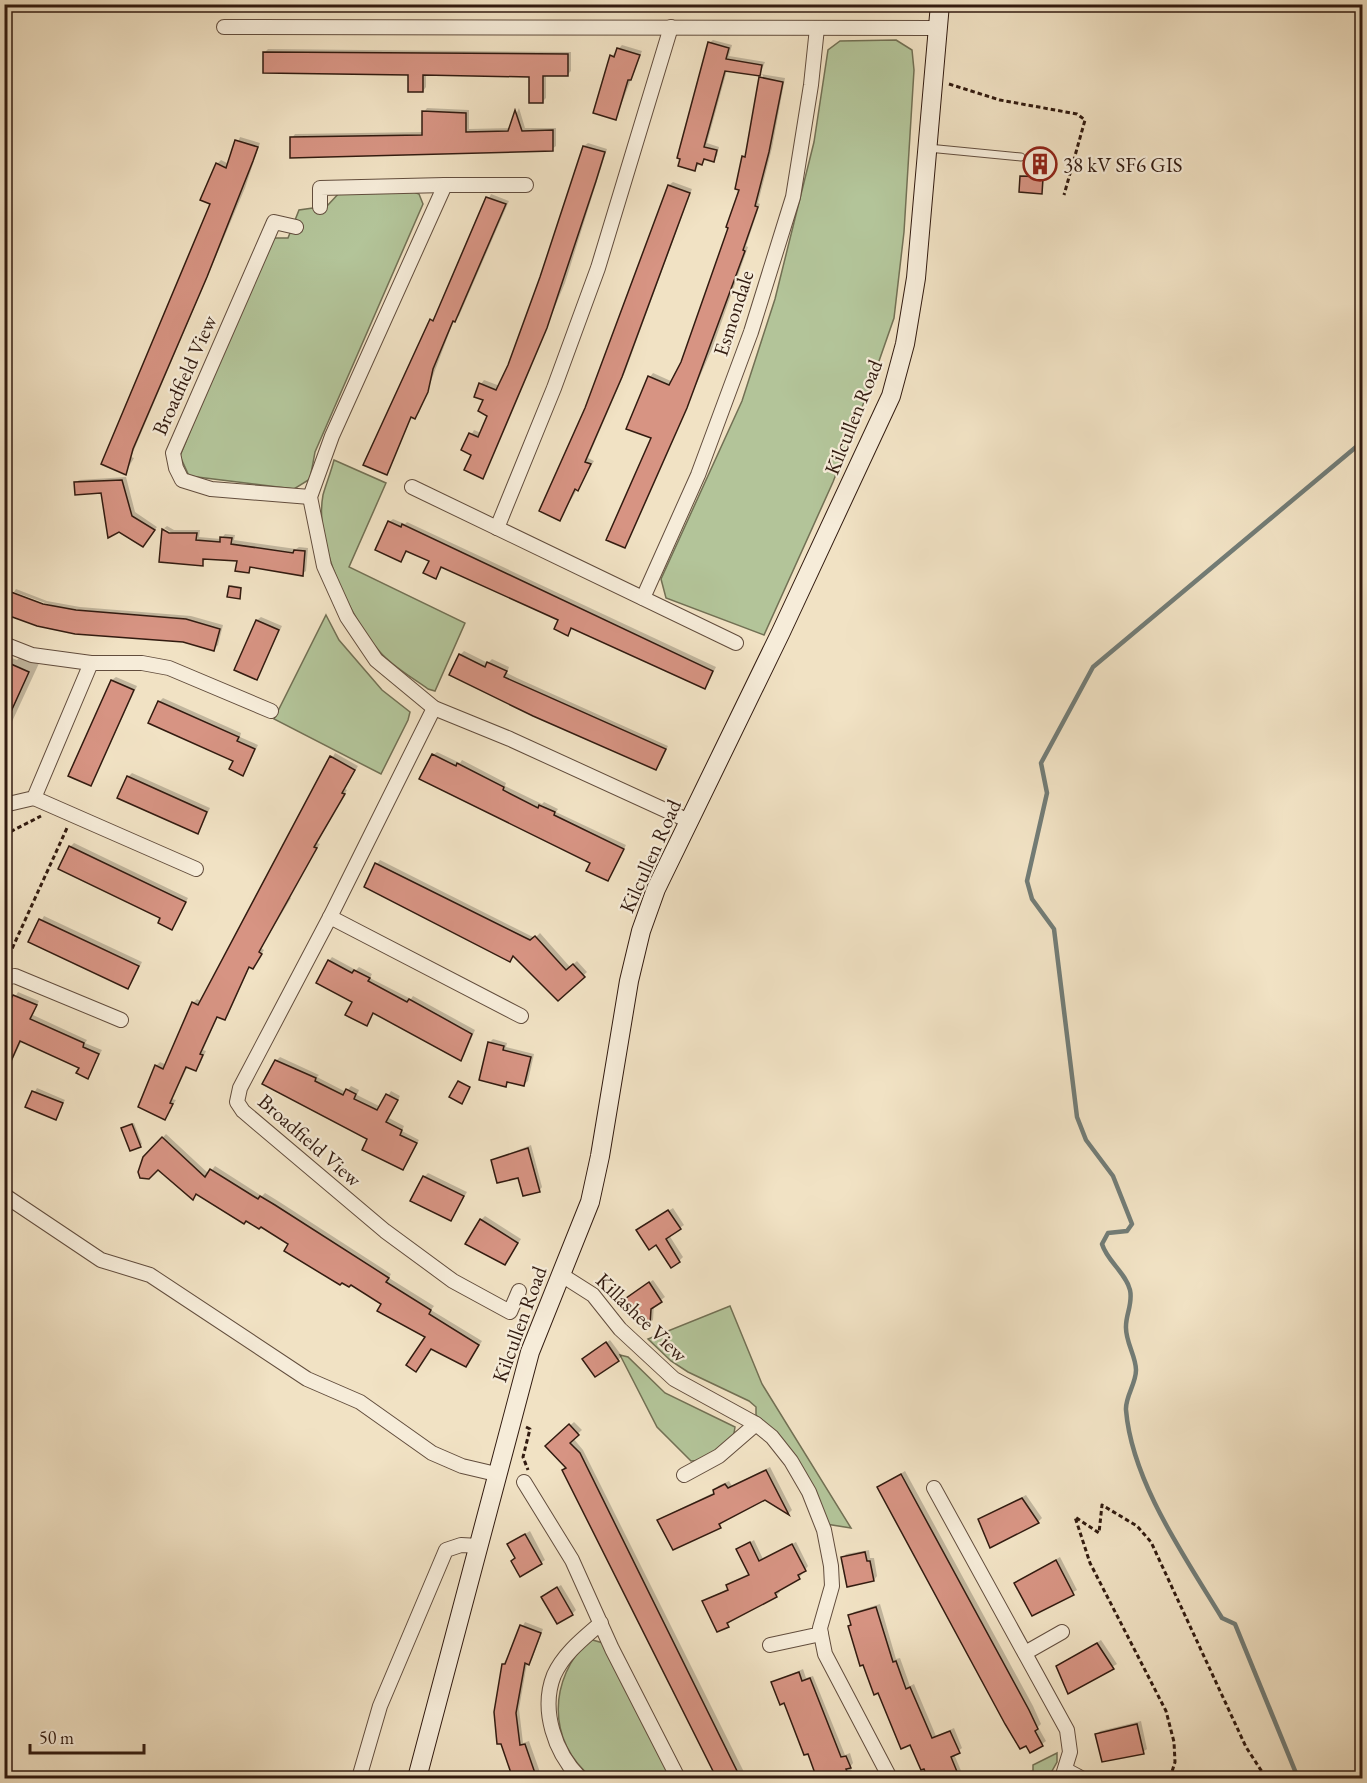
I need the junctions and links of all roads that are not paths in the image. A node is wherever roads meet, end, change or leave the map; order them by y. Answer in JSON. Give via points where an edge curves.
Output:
{"nodes":[{"id":1,"x":940,"y":4,"type":"edge"},
{"id":2,"x":224,"y":27,"type":"dead end"},
{"id":3,"x":671,"y":27,"type":"junction"},
{"id":4,"x":817,"y":28,"type":"junction"},
{"id":5,"x":938,"y":28,"type":"junction"},
{"id":6,"x":927,"y":147,"type":"junction"},
{"id":7,"x":1021,"y":157,"type":"dead end"},
{"id":8,"x":445,"y":185,"type":"junction"},
{"id":9,"x":526,"y":185,"type":"dead end"},
{"id":10,"x":320,"y":207,"type":"dead end"},
{"id":11,"x":296,"y":227,"type":"dead end"},
{"id":12,"x":412,"y":487,"type":"dead end"},
{"id":13,"x":310,"y":497,"type":"junction"},
{"id":14,"x":497,"y":528,"type":"junction"},
{"id":15,"x":643,"y":598,"type":"junction"},
{"id":16,"x":736,"y":643,"type":"dead end"},
{"id":17,"x":4,"y":644,"type":"edge"},
{"id":18,"x":91,"y":663,"type":"junction"},
{"id":19,"x":434,"y":708,"type":"junction"},
{"id":20,"x":271,"y":711,"type":"dead end"},
{"id":21,"x":34,"y":798,"type":"junction"},
{"id":22,"x":4,"y":805,"type":"edge"},
{"id":23,"x":689,"y":821,"type":"junction"},
{"id":24,"x":196,"y":869,"type":"dead end"},
{"id":25,"x":330,"y":917,"type":"junction"},
{"id":26,"x":4,"y":978,"type":"edge"},
{"id":27,"x":521,"y":1016,"type":"dead end"},
{"id":28,"x":121,"y":1020,"type":"dead end"},
{"id":29,"x":4,"y":1195,"type":"edge"},
{"id":30,"x":560,"y":1274,"type":"junction"},
{"id":31,"x":519,"y":1291,"type":"dead end"},
{"id":32,"x":756,"y":1424,"type":"junction"},
{"id":33,"x":496,"y":1474,"type":"junction"},
{"id":34,"x":684,"y":1475,"type":"dead end"},
{"id":35,"x":524,"y":1482,"type":"road end"},
{"id":36,"x":934,"y":1488,"type":"dead end"},
{"id":37,"x":479,"y":1546,"type":"junction"},
{"id":38,"x":601,"y":1623,"type":"junction"},
{"id":39,"x":1062,"y":1632,"type":"dead end"},
{"id":40,"x":821,"y":1634,"type":"junction"},
{"id":41,"x":770,"y":1645,"type":"dead end"},
{"id":42,"x":1025,"y":1653,"type":"junction"},
{"id":43,"x":1064,"y":1774,"type":"edge"},
{"id":44,"x":889,"y":1776,"type":"dead end"},
{"id":45,"x":359,"y":1779,"type":"edge"},
{"id":46,"x":417,"y":1779,"type":"edge"},
{"id":47,"x":580,"y":1779,"type":"edge"},
{"id":48,"x":678,"y":1779,"type":"edge"},
{"id":49,"x":1081,"y":1779,"type":"edge"}],
"edges":[{"from":1,"to":5,"type":"main road","name":"Kilcullen Road"},
{"from":2,"to":3,"type":"street"},
{"from":3,"to":4,"type":"street"},
{"from":3,"to":14,"type":"street","via":[[598,268]]},
{"from":4,"to":5,"type":"street"},
{"from":4,"to":15,"type":"street","name":"Esmondale","via":[[793,197],[751,332],[698,475]]},
{"from":5,"to":6,"type":"main road","name":"Kilcullen Road"},
{"from":6,"to":7,"type":"lane"},
{"from":6,"to":23,"type":"main road","name":"Kilcullen Road","via":[[916,278],[891,396]]},
{"from":8,"to":9,"type":"street"},
{"from":8,"to":10,"type":"street","via":[[320,188]]},
{"from":8,"to":13,"type":"street","via":[[332,436]]},
{"from":11,"to":13,"type":"street","name":"Broadfield View","via":[[274,222],[172,453],[182,480],[196,486]]},
{"from":12,"to":14,"type":"street"},
{"from":13,"to":19,"type":"street","via":[[324,566],[347,617],[376,660]]},
{"from":14,"to":15,"type":"street"},
{"from":15,"to":16,"type":"street"},
{"from":17,"to":18,"type":"street","via":[[32,655]]},
{"from":18,"to":20,"type":"street","via":[[142,663],[169,668]]},
{"from":18,"to":21,"type":"street"},
{"from":19,"to":23,"type":"street","via":[[510,738]]},
{"from":19,"to":25,"type":"street","name":"Broadfield View"},
{"from":21,"to":22,"type":"street"},
{"from":21,"to":24,"type":"street","via":[[70,821]]},
{"from":23,"to":30,"type":"main road","name":"Kilcullen Road","via":[[656,888],[641,931],[628,981],[590,1202]]},
{"from":25,"to":27,"type":"street"},
{"from":25,"to":31,"type":"street","name":"Broadfield View","via":[[240,1088],[237,1102],[385,1232],[453,1281],[510,1312]]},
{"from":26,"to":28,"type":"street","via":[[15,976]]},
{"from":29,"to":33,"type":"street","via":[[101,1260],[150,1275],[307,1379],[360,1402],[432,1453]]},
{"from":30,"to":32,"type":"street","name":"Killashee View","via":[[593,1295],[620,1329],[674,1379]]},
{"from":30,"to":33,"type":"main road","name":"Kilcullen Road","via":[[530,1352]]},
{"from":32,"to":34,"type":"street","via":[[719,1456]]},
{"from":32,"to":40,"type":"street","name":"Killashee View","via":[[791,1461],[824,1530],[832,1586]]},
{"from":33,"to":37,"type":"main road","name":"Kilcullen Road"},
{"from":35,"to":38,"type":"street","via":[[572,1560]]},
{"from":36,"to":42,"type":"street"},
{"from":37,"to":45,"type":"street","via":[[460,1545],[446,1550],[380,1706]]},
{"from":37,"to":46,"type":"main road","name":"Kilcullen Road"},
{"from":38,"to":47,"type":"street","via":[[563,1661],[549,1695],[555,1745]]},
{"from":38,"to":48,"type":"street"},
{"from":39,"to":42,"type":"street"},
{"from":40,"to":41,"type":"street"},
{"from":40,"to":44,"type":"street","name":"Killashee View","via":[[825,1654]]},
{"from":42,"to":43,"type":"street","via":[[1068,1730],[1070,1752]]},
{"from":43,"to":49,"type":"street"}]}
